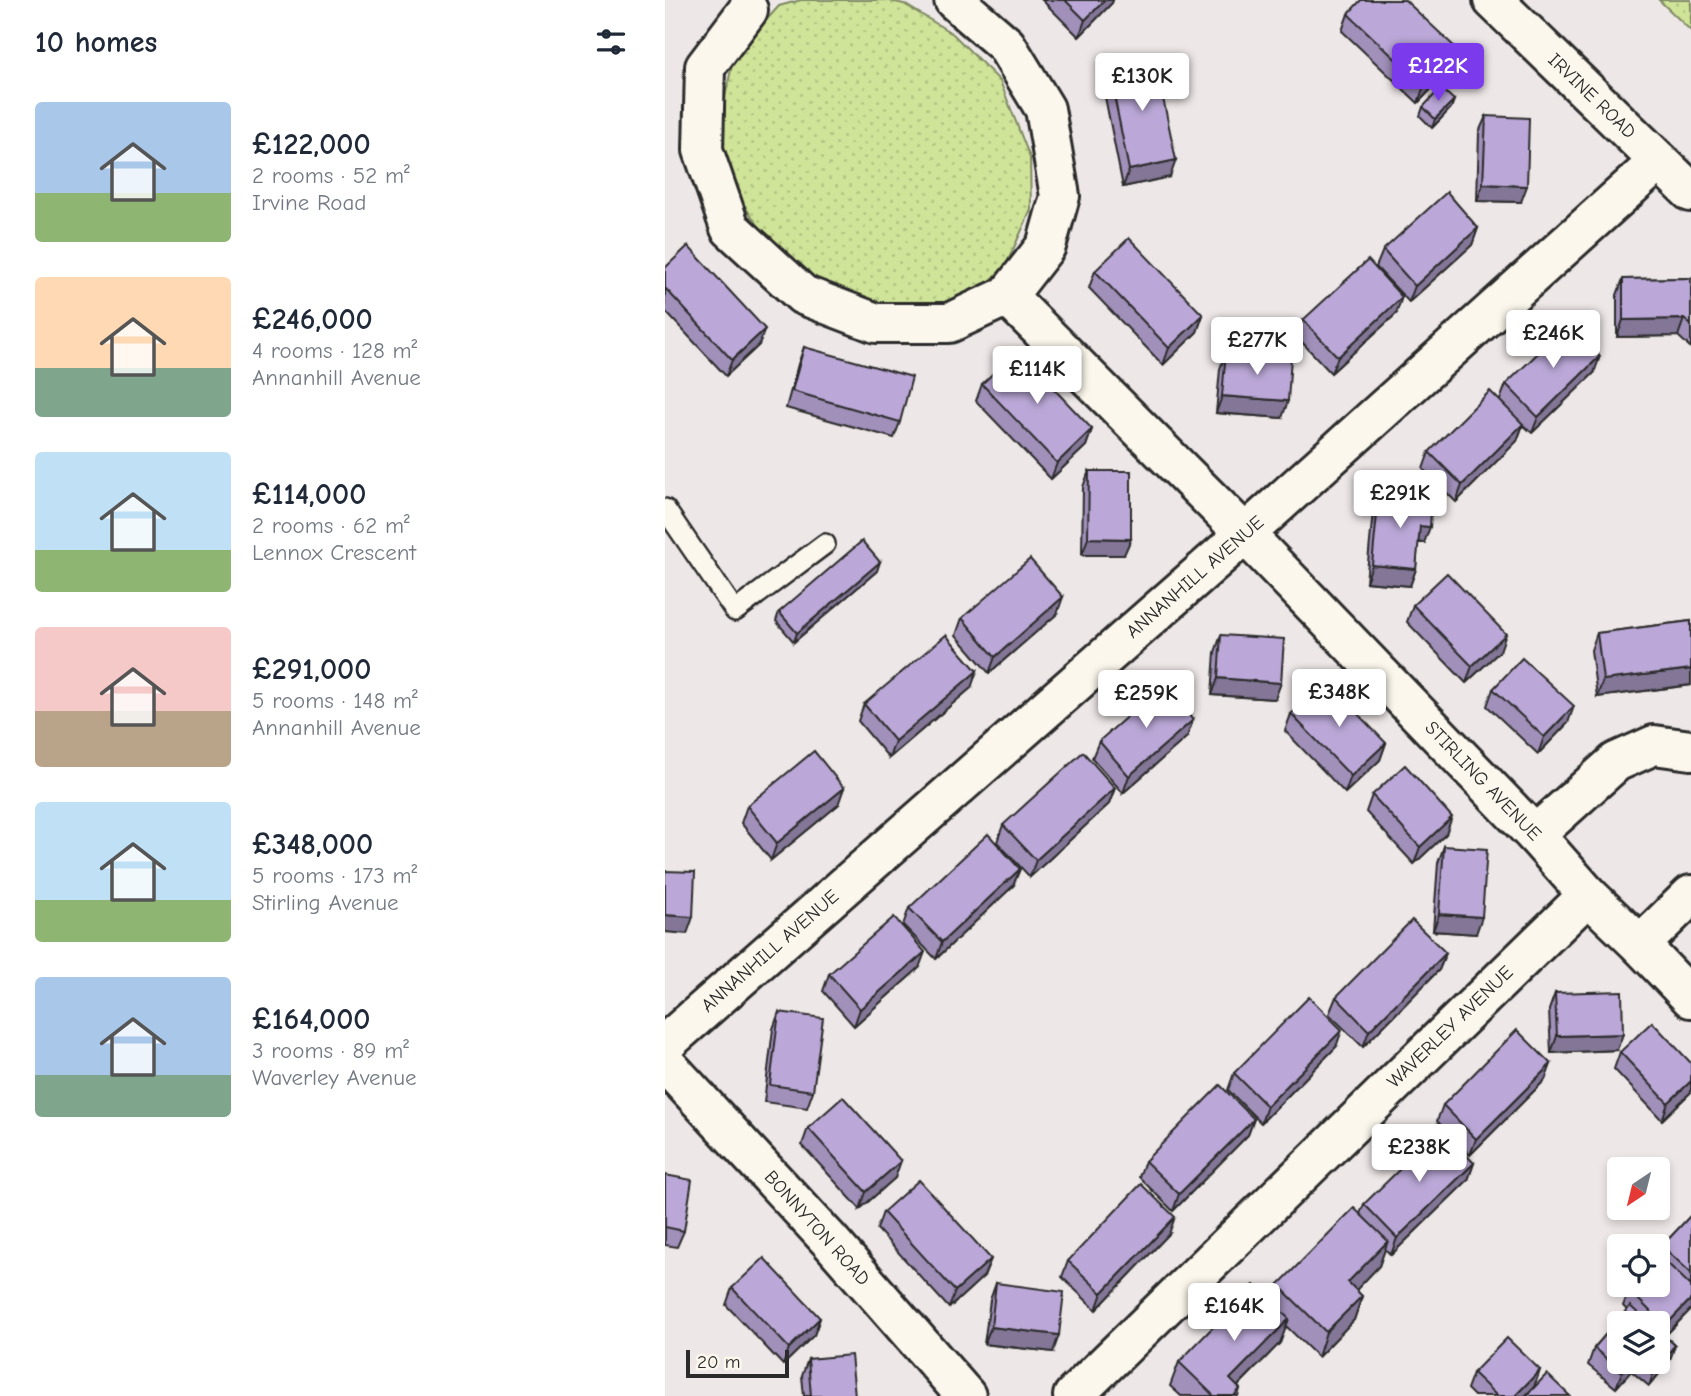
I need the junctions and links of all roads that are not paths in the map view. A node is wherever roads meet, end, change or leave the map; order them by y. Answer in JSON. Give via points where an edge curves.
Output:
{"nodes":[{"id":1,"x":954,"y":0,"type":"edge"},
{"id":2,"x":1493,"y":0,"type":"edge"},
{"id":3,"x":749,"y":3,"type":"edge"},
{"id":4,"x":1659,"y":161,"type":"junction"},
{"id":5,"x":1691,"y":192,"type":"edge"},
{"id":6,"x":1007,"y":296,"type":"junction"},
{"id":7,"x":665,"y":509,"type":"edge"},
{"id":8,"x":1245,"y":534,"type":"junction"},
{"id":9,"x":825,"y":544,"type":"dead end"},
{"id":10,"x":1691,"y":750,"type":"edge"},
{"id":11,"x":1535,"y":835,"type":"junction"},
{"id":12,"x":1588,"y":895,"type":"junction"},
{"id":13,"x":1691,"y":895,"type":"edge"},
{"id":14,"x":1640,"y":944,"type":"junction"},
{"id":15,"x":1691,"y":998,"type":"edge"},
{"id":16,"x":665,"y":1044,"type":"edge"},
{"id":17,"x":665,"y":1063,"type":"edge"},
{"id":18,"x":966,"y":1396,"type":"edge"},
{"id":19,"x":1073,"y":1396,"type":"edge"}],
"edges":[{"from":1,"to":6,"type":"street","via":[[1006,45],[1045,108],[1059,196],[1046,246]]},
{"from":2,"to":4,"type":"street","name":"IRVINE ROAD"},
{"from":3,"to":6,"type":"street","via":[[705,67],[703,150],[730,228],[803,295],[876,323],[949,323]]},
{"from":4,"to":5,"type":"street","name":"IRVINE ROAD"},
{"from":4,"to":8,"type":"street","name":"ANNANHILL AVENUE"},
{"from":6,"to":8,"type":"street","name":"STIRLING AVENUE"},
{"from":7,"to":9,"type":"lane","via":[[735,611]]},
{"from":8,"to":11,"type":"street","name":"STIRLING AVENUE"},
{"from":8,"to":16,"type":"street","name":"ANNANHILL AVENUE"},
{"from":10,"to":11,"type":"street","via":[[1654,745],[1616,762]]},
{"from":11,"to":12,"type":"street","name":"STIRLING AVENUE"},
{"from":12,"to":14,"type":"street","name":"STIRLING AVENUE"},
{"from":12,"to":19,"type":"street","name":"WAVERLEY AVENUE"},
{"from":13,"to":14,"type":"street"},
{"from":14,"to":15,"type":"street","name":"STIRLING AVENUE"},
{"from":17,"to":18,"type":"street","name":"BONNYTON ROAD"}]}
